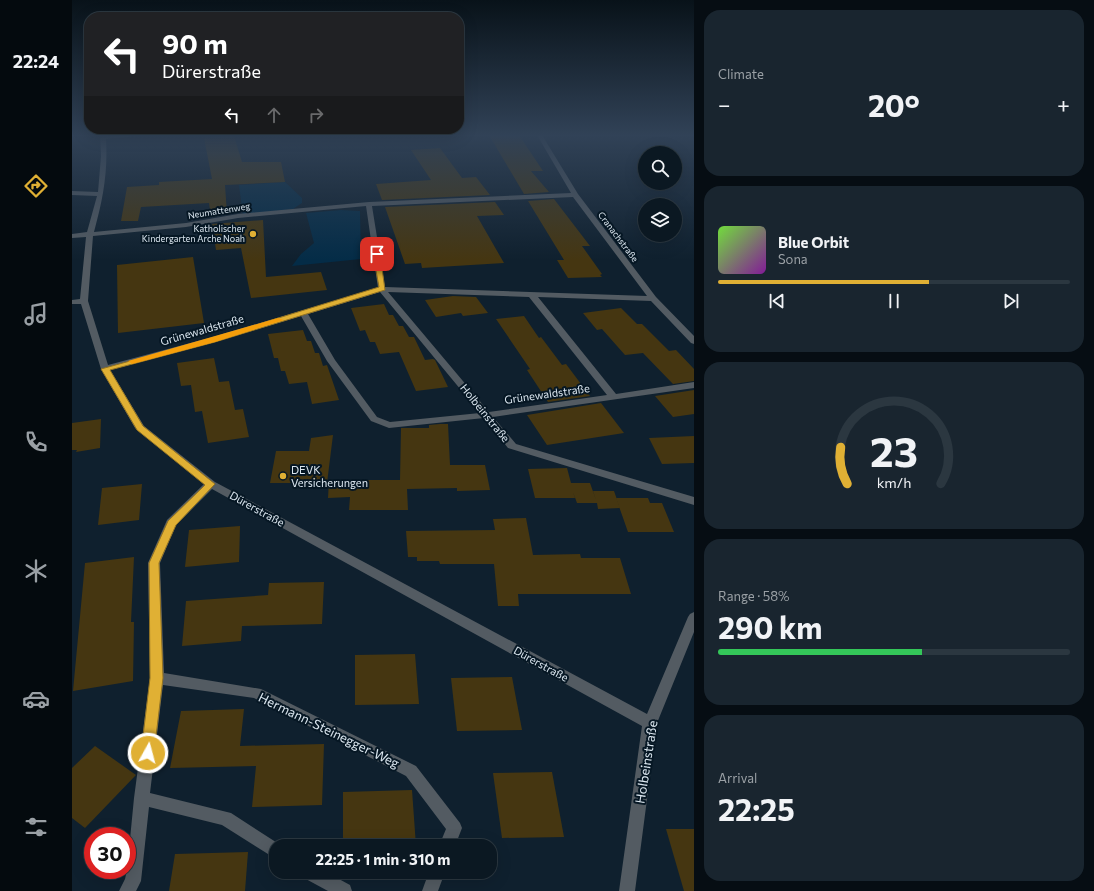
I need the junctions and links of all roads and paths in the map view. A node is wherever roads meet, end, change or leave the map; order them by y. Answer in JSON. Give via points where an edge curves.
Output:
{"nodes":[{"id":1,"x":102,"y":177,"type":"edge"},
{"id":2,"x":564,"y":177,"type":"edge"},
{"id":3,"x":72,"y":193,"type":"edge"},
{"id":4,"x":102,"y":194,"type":"junction"},
{"id":5,"x":575,"y":195,"type":"junction"},
{"id":6,"x":369,"y":204,"type":"junction"},
{"id":7,"x":90,"y":234,"type":"junction"},
{"id":8,"x":72,"y":236,"type":"edge"},
{"id":9,"x":382,"y":289,"type":"junction"},
{"id":10,"x":531,"y":294,"type":"junction"},
{"id":11,"x":653,"y":299,"type":"junction"},
{"id":12,"x":84,"y":301,"type":"junction"},
{"id":13,"x":72,"y":302,"type":"edge"},
{"id":14,"x":304,"y":312,"type":"junction"},
{"id":15,"x":694,"y":341,"type":"edge"},
{"id":16,"x":105,"y":369,"type":"junction"},
{"id":17,"x":694,"y":385,"type":"edge"},
{"id":18,"x":613,"y":396,"type":"junction"},
{"id":19,"x":487,"y":414,"type":"junction"},
{"id":20,"x":211,"y":484,"type":"junction"},
{"id":21,"x":694,"y":501,"type":"edge"},
{"id":22,"x":694,"y":617,"type":"edge"},
{"id":23,"x":156,"y":678,"type":"junction"},
{"id":24,"x":650,"y":723,"type":"junction"},
{"id":25,"x":142,"y":798,"type":"junction"},
{"id":26,"x":450,"y":839,"type":"edge"},
{"id":27,"x":269,"y":847,"type":"edge"},
{"id":28,"x":323,"y":879,"type":"edge"},
{"id":29,"x":434,"y":879,"type":"edge"},
{"id":30,"x":127,"y":891,"type":"edge"},
{"id":31,"x":344,"y":891,"type":"edge"},
{"id":32,"x":430,"y":891,"type":"edge"},
{"id":33,"x":627,"y":891,"type":"edge"}],
"edges":[{"from":1,"to":4,"type":"street","name":"Dürerstraße"},
{"from":2,"to":5,"type":"street","name":"Cranachstraße"},
{"from":3,"to":4,"type":"street"},
{"from":4,"to":7,"type":"street","name":"Dürerstraße"},
{"from":5,"to":6,"type":"street","name":"Neumattenweg"},
{"from":5,"to":11,"type":"street","name":"Cranachstraße"},
{"from":6,"to":7,"type":"street","name":"Neumattenweg","via":[[238,216],[186,225]]},
{"from":6,"to":9,"type":"street"},
{"from":7,"to":8,"type":"street","name":"Neumattenweg"},
{"from":7,"to":12,"type":"street","name":"Dürerstraße"},
{"from":9,"to":10,"type":"street","name":"Grünewaldstraße"},
{"from":9,"to":14,"type":"street","name":"Grünewaldstraße"},
{"from":9,"to":19,"type":"street","name":"Holbeinstraße"},
{"from":10,"to":11,"type":"street","name":"Grünewaldstraße"},
{"from":10,"to":18,"type":"street","name":"Grünewaldstraße"},
{"from":11,"to":15,"type":"street","name":"Cranachstraße"},
{"from":12,"to":13,"type":"street"},
{"from":12,"to":16,"type":"street","name":"Dürerstraße"},
{"from":14,"to":16,"type":"street","name":"Grünewaldstraße"},
{"from":14,"to":19,"type":"street","name":"Grünewaldstraße","via":[[331,362],[374,419],[389,425]]},
{"from":16,"to":20,"type":"street","name":"Dürerstraße","via":[[140,428]]},
{"from":17,"to":18,"type":"street","name":"Grünewaldstraße"},
{"from":18,"to":19,"type":"street","name":"Grünewaldstraße"},
{"from":19,"to":21,"type":"street","name":"Holbeinstraße","via":[[512,446]]},
{"from":20,"to":23,"type":"street","via":[[172,523],[154,563]]},
{"from":20,"to":24,"type":"street","name":"Dürerstraße"},
{"from":22,"to":24,"type":"street","name":"Holbeinstraße"},
{"from":23,"to":25,"type":"street"},
{"from":23,"to":26,"type":"street","name":"Hermann-Steinegger-Weg","via":[[256,693],[412,771],[454,828]]},
{"from":24,"to":33,"type":"street","name":"Holbeinstraße"},
{"from":25,"to":27,"type":"street","via":[[224,818]]},
{"from":25,"to":30,"type":"street","via":[[133,881]]},
{"from":28,"to":31,"type":"street"},
{"from":29,"to":32,"type":"street"}]}
